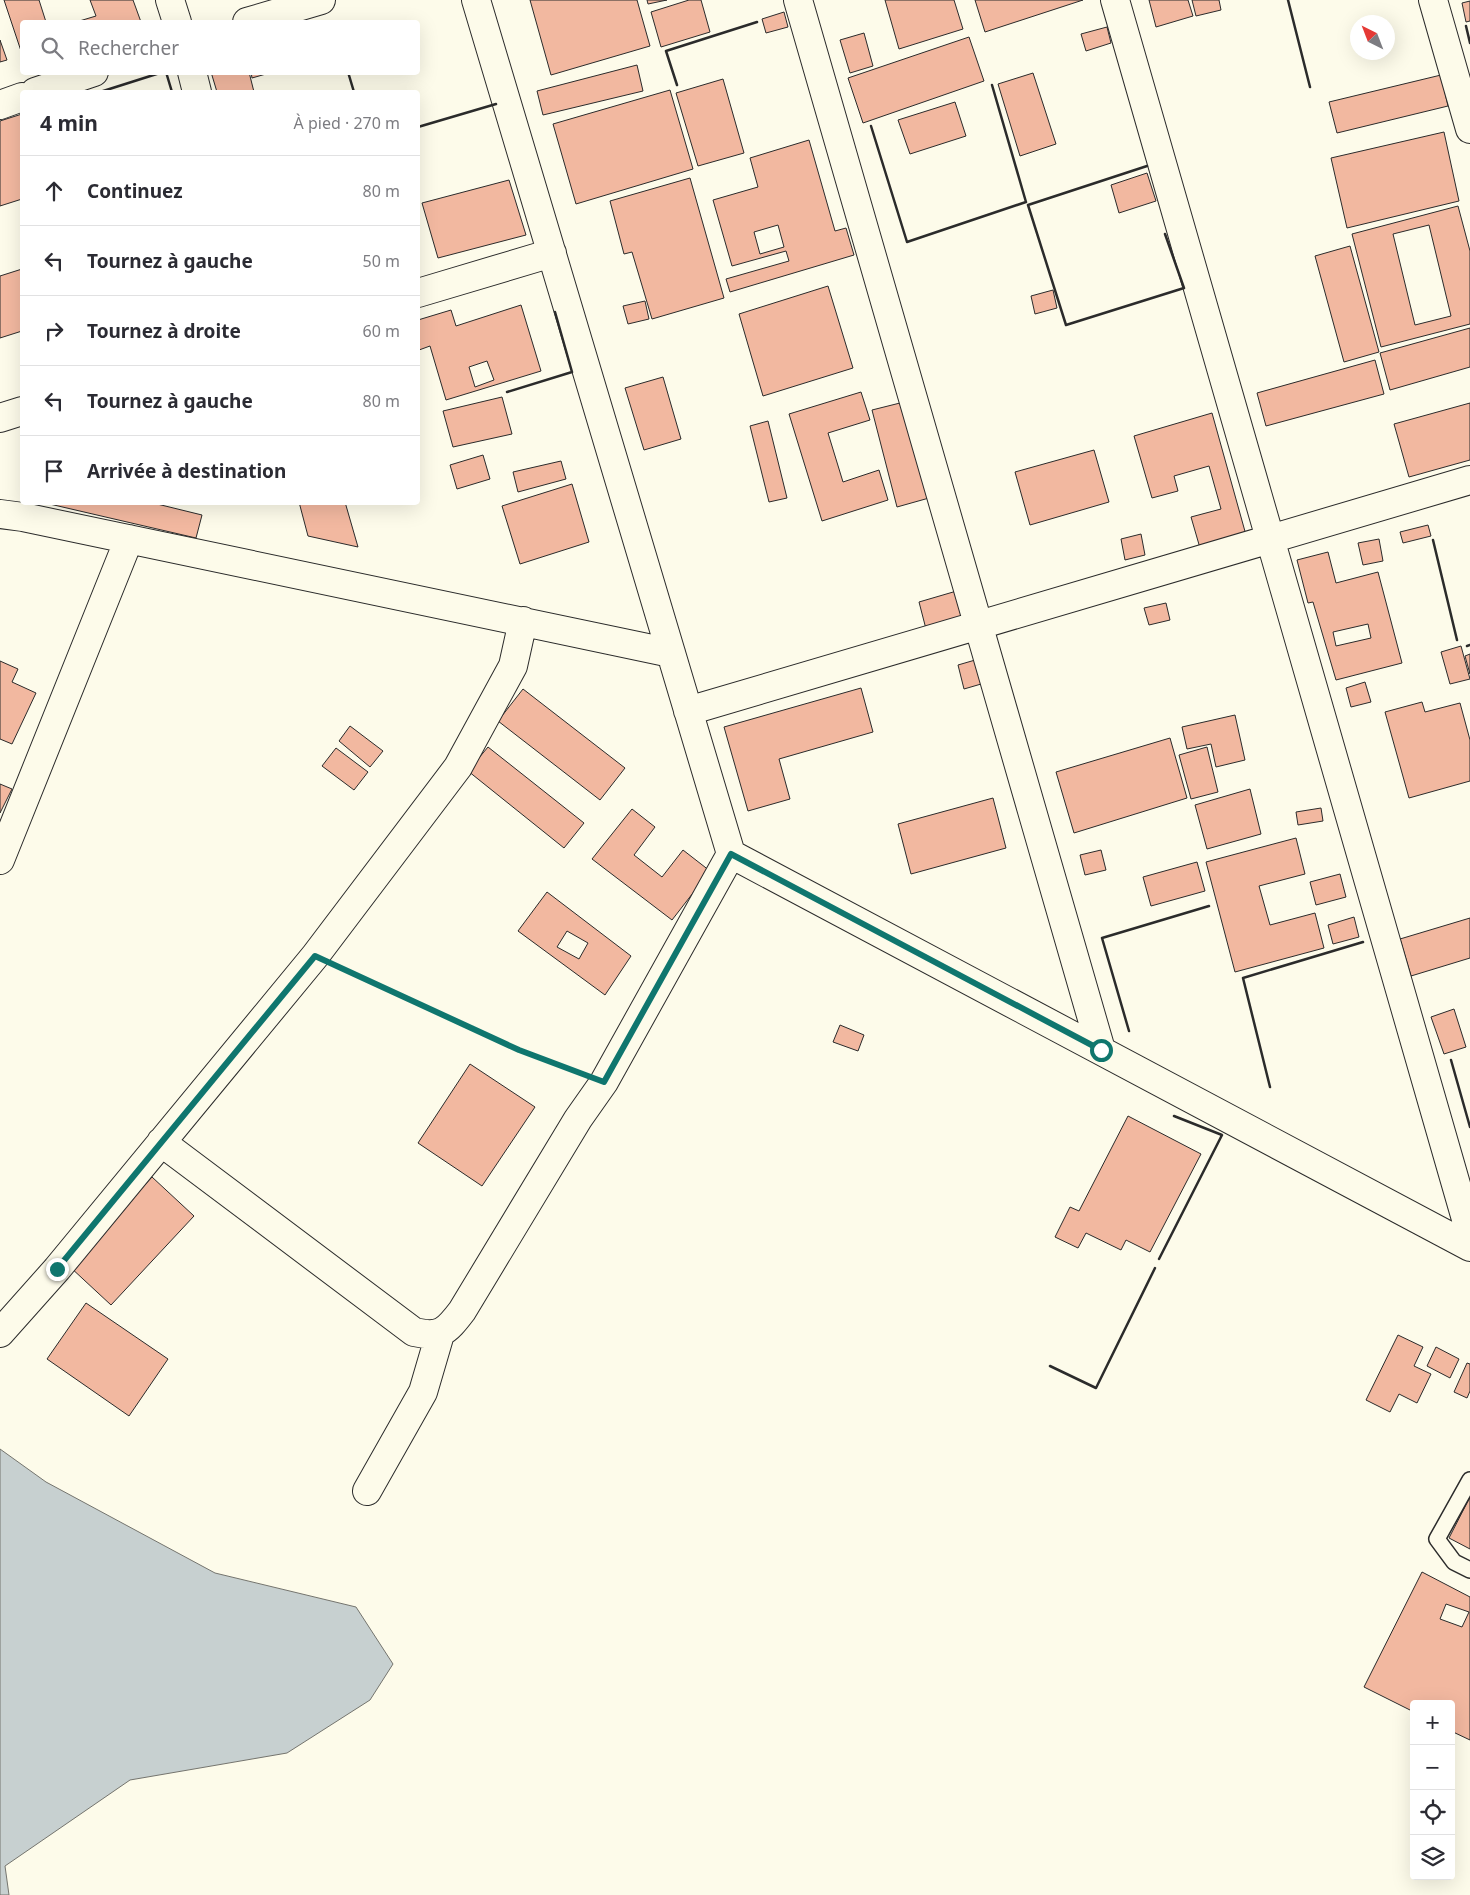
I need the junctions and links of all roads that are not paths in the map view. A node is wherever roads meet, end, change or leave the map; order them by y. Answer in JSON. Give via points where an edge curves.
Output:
{"nodes":[{"id":1,"x":170,"y":0,"type":"edge"},
{"id":2,"x":321,"y":0,"type":"edge"},
{"id":3,"x":476,"y":0,"type":"edge"},
{"id":4,"x":798,"y":0,"type":"edge"},
{"id":5,"x":1115,"y":0,"type":"edge"},
{"id":6,"x":1433,"y":0,"type":"edge"},
{"id":7,"x":176,"y":20,"type":"edge"},
{"id":8,"x":254,"y":20,"type":"edge"},
{"id":9,"x":85,"y":75,"type":"edge"},
{"id":10,"x":193,"y":75,"type":"edge"},
{"id":11,"x":41,"y":90,"type":"edge"},
{"id":12,"x":196,"y":90,"type":"edge"},
{"id":13,"x":20,"y":98,"type":"edge"},
{"id":14,"x":0,"y":104,"type":"edge"},
{"id":15,"x":1470,"y":129,"type":"edge"},
{"id":16,"x":552,"y":253,"type":"junction"},
{"id":17,"x":420,"y":292,"type":"edge"},
{"id":18,"x":20,"y":412,"type":"edge"},
{"id":19,"x":0,"y":418,"type":"edge"},
{"id":20,"x":1470,"y":480,"type":"edge"},
{"id":21,"x":0,"y":514,"type":"edge"},
{"id":22,"x":129,"y":539,"type":"junction"},
{"id":23,"x":1270,"y":539,"type":"junction"},
{"id":24,"x":523,"y":620,"type":"junction"},
{"id":25,"x":980,"y":624,"type":"junction"},
{"id":26,"x":671,"y":653,"type":"junction"},
{"id":27,"x":688,"y":710,"type":"junction"},
{"id":28,"x":731,"y":854,"type":"junction"},
{"id":29,"x":0,"y":860,"type":"edge"},
{"id":30,"x":1101,"y":1050,"type":"junction"},
{"id":31,"x":161,"y":1142,"type":"junction"},
{"id":32,"x":1470,"y":1234,"type":"edge"},
{"id":33,"x":1470,"y":1247,"type":"edge"},
{"id":34,"x":0,"y":1333,"type":"edge"},
{"id":35,"x":440,"y":1334,"type":"junction"},
{"id":36,"x":1470,"y":1480,"type":"edge"},
{"id":37,"x":367,"y":1491,"type":"dead end"},
{"id":38,"x":1470,"y":1570,"type":"edge"}],
"edges":[{"from":1,"to":7,"type":"street"},
{"from":2,"to":8,"type":"street"},
{"from":3,"to":16,"type":"street"},
{"from":4,"to":25,"type":"street"},
{"from":5,"to":23,"type":"street"},
{"from":6,"to":15,"type":"street"},
{"from":9,"to":11,"type":"street"},
{"from":10,"to":12,"type":"street"},
{"from":13,"to":14,"type":"street"},
{"from":16,"to":17,"type":"street"},
{"from":16,"to":26,"type":"street"},
{"from":18,"to":19,"type":"street"},
{"from":20,"to":23,"type":"street"},
{"from":21,"to":22,"type":"street"},
{"from":22,"to":24,"type":"street"},
{"from":22,"to":29,"type":"street"},
{"from":23,"to":25,"type":"street"},
{"from":23,"to":32,"type":"street"},
{"from":24,"to":26,"type":"street"},
{"from":24,"to":31,"type":"street","via":[[514,666],[458,767],[315,956]]},
{"from":25,"to":27,"type":"street"},
{"from":25,"to":30,"type":"street"},
{"from":26,"to":27,"type":"street"},
{"from":27,"to":28,"type":"street"},
{"from":28,"to":30,"type":"street"},
{"from":28,"to":35,"type":"street","via":[[604,1082],[578,1119],[462,1311]]},
{"from":30,"to":33,"type":"street"},
{"from":31,"to":34,"type":"street"},
{"from":31,"to":35,"type":"street","via":[[414,1332],[429,1336]]},
{"from":35,"to":37,"type":"street","via":[[423,1392]]},
{"from":36,"to":38,"type":"lane","via":[[1437,1539],[1454,1562]]}]}
